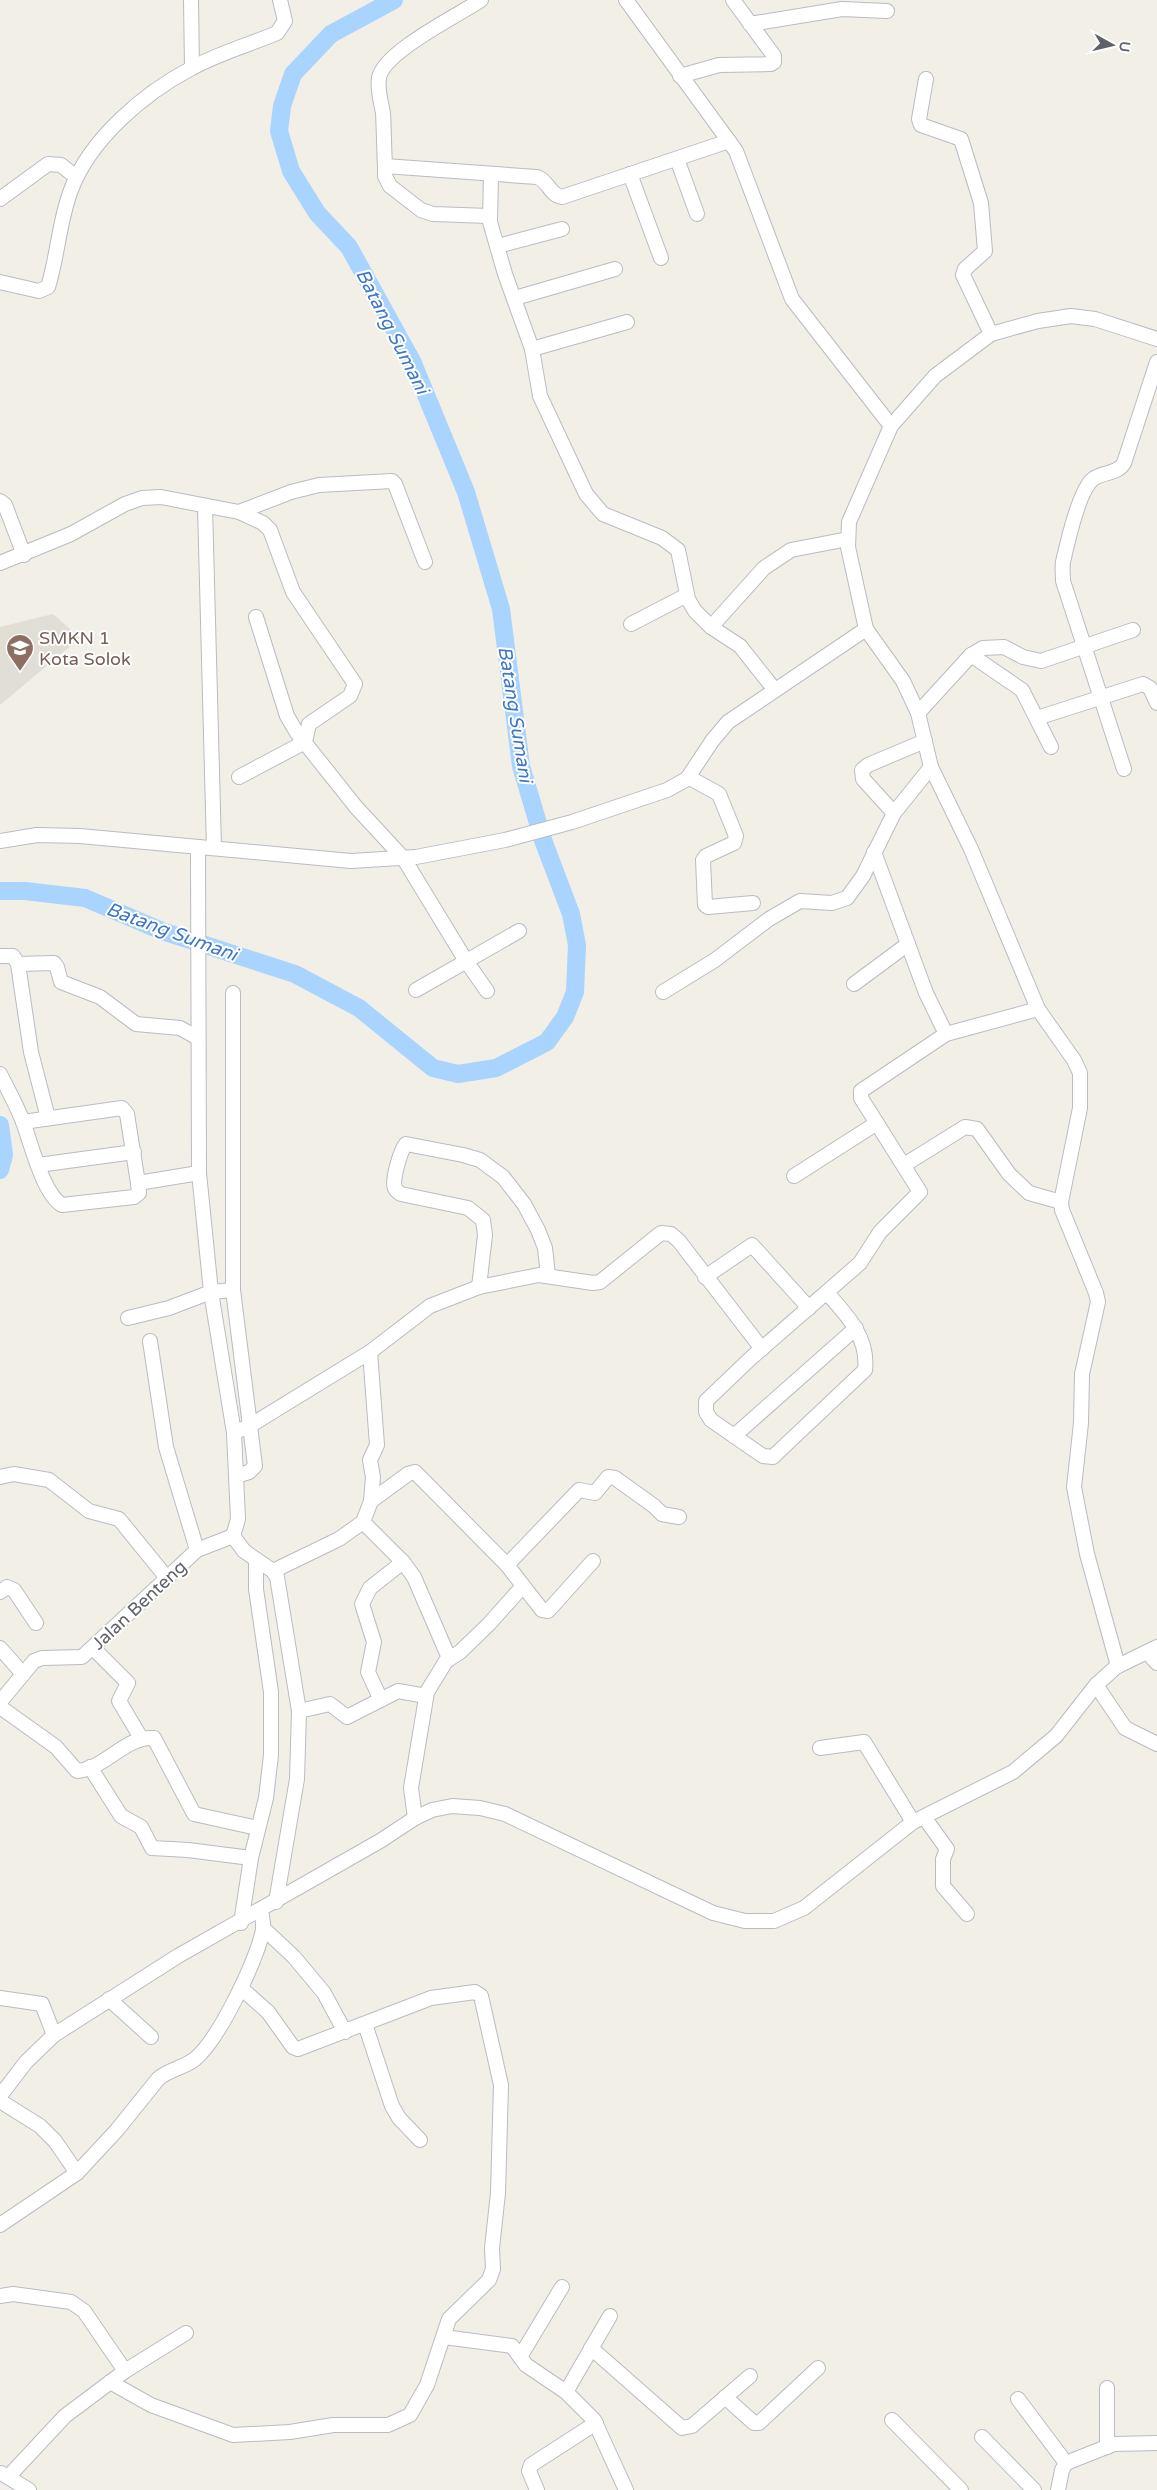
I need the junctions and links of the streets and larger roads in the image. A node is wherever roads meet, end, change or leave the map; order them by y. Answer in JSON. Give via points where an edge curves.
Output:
{"nodes":[{"id":1,"x":191,"y":0,"type":"edge"},
{"id":2,"x":280,"y":0,"type":"edge"},
{"id":3,"x":481,"y":0,"type":"edge"},
{"id":4,"x":626,"y":0,"type":"edge"},
{"id":5,"x":733,"y":0,"type":"edge"},
{"id":6,"x":887,"y":11,"type":"dead end"},
{"id":7,"x":750,"y":24,"type":"junction"},
{"id":8,"x":192,"y":67,"type":"junction"},
{"id":9,"x":680,"y":76,"type":"junction"},
{"id":10,"x":926,"y":79,"type":"dead end"},
{"id":11,"x":730,"y":141,"type":"junction"},
{"id":12,"x":677,"y":158,"type":"junction"},
{"id":13,"x":385,"y":166,"type":"junction"},
{"id":14,"x":491,"y":174,"type":"junction"},
{"id":15,"x":630,"y":174,"type":"junction"},
{"id":16,"x":76,"y":177,"type":"junction"},
{"id":17,"x":0,"y":199,"type":"edge"},
{"id":18,"x":697,"y":214,"type":"dead end"},
{"id":19,"x":489,"y":216,"type":"junction"},
{"id":20,"x":562,"y":229,"type":"dead end"},
{"id":21,"x":498,"y":246,"type":"junction"},
{"id":22,"x":661,"y":258,"type":"dead end"},
{"id":23,"x":615,"y":269,"type":"dead end"},
{"id":24,"x":0,"y":282,"type":"edge"},
{"id":25,"x":515,"y":298,"type":"junction"},
{"id":26,"x":627,"y":322,"type":"dead end"},
{"id":27,"x":991,"y":334,"type":"junction"},
{"id":28,"x":1157,"y":339,"type":"edge"},
{"id":29,"x":532,"y":349,"type":"junction"},
{"id":30,"x":1157,"y":362,"type":"edge"},
{"id":31,"x":891,"y":426,"type":"junction"},
{"id":32,"x":0,"y":501,"type":"edge"},
{"id":33,"x":205,"y":508,"type":"junction"},
{"id":34,"x":239,"y":512,"type":"junction"},
{"id":35,"x":848,"y":539,"type":"junction"},
{"id":36,"x":24,"y":555,"type":"junction"},
{"id":37,"x":425,"y":562,"type":"dead end"},
{"id":38,"x":0,"y":563,"type":"edge"},
{"id":39,"x":687,"y":595,"type":"junction"},
{"id":40,"x":256,"y":617,"type":"dead end"},
{"id":41,"x":631,"y":624,"type":"dead end"},
{"id":42,"x":711,"y":627,"type":"junction"},
{"id":43,"x":866,"y":629,"type":"junction"},
{"id":44,"x":1132,"y":630,"type":"dead end"},
{"id":45,"x":1084,"y":646,"type":"junction"},
{"id":46,"x":971,"y":656,"type":"junction"},
{"id":47,"x":774,"y":689,"type":"junction"},
{"id":48,"x":1101,"y":698,"type":"junction"},
{"id":49,"x":1157,"y":703,"type":"edge"},
{"id":50,"x":918,"y":713,"type":"junction"},
{"id":51,"x":1037,"y":718,"type":"junction"},
{"id":52,"x":925,"y":741,"type":"junction"},
{"id":53,"x":305,"y":742,"type":"junction"},
{"id":54,"x":1051,"y":747,"type":"dead end"},
{"id":55,"x":931,"y":767,"type":"junction"},
{"id":56,"x":1124,"y":769,"type":"dead end"},
{"id":57,"x":239,"y":777,"type":"dead end"},
{"id":58,"x":688,"y":777,"type":"junction"},
{"id":59,"x":894,"y":813,"type":"junction"},
{"id":60,"x":1,"y":839,"type":"edge"},
{"id":61,"x":198,"y":847,"type":"junction"},
{"id":62,"x":214,"y":848,"type":"junction"},
{"id":63,"x":874,"y":852,"type":"junction"},
{"id":64,"x":404,"y":860,"type":"junction"},
{"id":65,"x":753,"y":903,"type":"dead end"},
{"id":66,"x":519,"y":930,"type":"dead end"},
{"id":67,"x":908,"y":944,"type":"junction"},
{"id":68,"x":0,"y":956,"type":"edge"},
{"id":69,"x":466,"y":960,"type":"junction"},
{"id":70,"x":18,"y":964,"type":"junction"},
{"id":71,"x":854,"y":984,"type":"dead end"},
{"id":72,"x":416,"y":990,"type":"dead end"},
{"id":73,"x":487,"y":991,"type":"dead end"},
{"id":74,"x":663,"y":992,"type":"dead end"},
{"id":75,"x":233,"y":994,"type":"dead end"},
{"id":76,"x":1038,"y":1008,"type":"junction"},
{"id":77,"x":946,"y":1034,"type":"junction"},
{"id":78,"x":198,"y":1038,"type":"junction"},
{"id":79,"x":0,"y":1074,"type":"edge"},
{"id":80,"x":48,"y":1118,"type":"junction"},
{"id":81,"x":23,"y":1122,"type":"junction"},
{"id":82,"x":877,"y":1123,"type":"junction"},
{"id":83,"x":134,"y":1152,"type":"junction"},
{"id":84,"x":904,"y":1164,"type":"junction"},
{"id":85,"x":38,"y":1165,"type":"junction"},
{"id":86,"x":200,"y":1173,"type":"junction"},
{"id":87,"x":794,"y":1176,"type":"dead end"},
{"id":88,"x":138,"y":1183,"type":"junction"},
{"id":89,"x":1061,"y":1202,"type":"junction"},
{"id":90,"x":548,"y":1275,"type":"junction"},
{"id":91,"x":705,"y":1277,"type":"junction"},
{"id":92,"x":480,"y":1287,"type":"junction"},
{"id":93,"x":233,"y":1290,"type":"junction"},
{"id":94,"x":211,"y":1292,"type":"junction"},
{"id":95,"x":827,"y":1294,"type":"junction"},
{"id":96,"x":809,"y":1308,"type":"junction"},
{"id":97,"x":128,"y":1318,"type":"dead end"},
{"id":98,"x":856,"y":1328,"type":"junction"},
{"id":99,"x":150,"y":1341,"type":"dead end"},
{"id":100,"x":762,"y":1349,"type":"junction"},
{"id":101,"x":370,"y":1352,"type":"junction"},
{"id":102,"x":251,"y":1425,"type":"junction"},
{"id":103,"x":234,"y":1433,"type":"junction"},
{"id":104,"x":734,"y":1436,"type":"junction"},
{"id":105,"x":236,"y":1476,"type":"junction"},
{"id":106,"x":0,"y":1477,"type":"edge"},
{"id":107,"x":371,"y":1501,"type":"junction"},
{"id":108,"x":679,"y":1517,"type":"dead end"},
{"id":109,"x":363,"y":1522,"type":"junction"},
{"id":110,"x":233,"y":1536,"type":"junction"},
{"id":111,"x":197,"y":1550,"type":"junction"},
{"id":112,"x":256,"y":1561,"type":"junction"},
{"id":113,"x":593,"y":1561,"type":"dead end"},
{"id":114,"x":403,"y":1562,"type":"junction"},
{"id":115,"x":508,"y":1565,"type":"junction"},
{"id":116,"x":272,"y":1571,"type":"junction"},
{"id":117,"x":167,"y":1578,"type":"junction"},
{"id":118,"x":523,"y":1586,"type":"junction"},
{"id":119,"x":0,"y":1592,"type":"edge"},
{"id":120,"x":36,"y":1623,"type":"dead end"},
{"id":121,"x":0,"y":1648,"type":"edge"},
{"id":122,"x":93,"y":1648,"type":"junction"},
{"id":123,"x":1152,"y":1650,"type":"edge"},
{"id":124,"x":449,"y":1658,"type":"junction"},
{"id":125,"x":1157,"y":1663,"type":"edge"},
{"id":126,"x":1118,"y":1666,"type":"junction"},
{"id":127,"x":23,"y":1674,"type":"junction"},
{"id":128,"x":1096,"y":1685,"type":"junction"},
{"id":129,"x":426,"y":1696,"type":"junction"},
{"id":130,"x":381,"y":1700,"type":"junction"},
{"id":131,"x":0,"y":1702,"type":"edge"},
{"id":132,"x":0,"y":1707,"type":"edge"},
{"id":133,"x":299,"y":1711,"type":"junction"},
{"id":134,"x":141,"y":1738,"type":"junction"},
{"id":135,"x":1157,"y":1744,"type":"edge"},
{"id":136,"x":820,"y":1748,"type":"dead end"},
{"id":137,"x":90,"y":1768,"type":"junction"},
{"id":138,"x":415,"y":1818,"type":"junction"},
{"id":139,"x":919,"y":1819,"type":"junction"},
{"id":140,"x":257,"y":1828,"type":"junction"},
{"id":141,"x":251,"y":1858,"type":"junction"},
{"id":142,"x":276,"y":1902,"type":"junction"},
{"id":143,"x":261,"y":1911,"type":"junction"},
{"id":144,"x":967,"y":1914,"type":"dead end"},
{"id":145,"x":241,"y":1923,"type":"junction"},
{"id":146,"x":263,"y":1928,"type":"junction"},
{"id":147,"x":241,"y":1988,"type":"junction"},
{"id":148,"x":0,"y":1998,"type":"edge"},
{"id":149,"x":108,"y":2000,"type":"junction"},
{"id":150,"x":365,"y":2024,"type":"junction"},
{"id":151,"x":344,"y":2032,"type":"junction"},
{"id":152,"x":54,"y":2035,"type":"junction"},
{"id":153,"x":151,"y":2037,"type":"dead end"},
{"id":154,"x":0,"y":2096,"type":"edge"},
{"id":155,"x":0,"y":2100,"type":"edge"},
{"id":156,"x":420,"y":2140,"type":"dead end"},
{"id":157,"x":77,"y":2173,"type":"junction"},
{"id":158,"x":0,"y":2226,"type":"edge"},
{"id":159,"x":562,"y":2287,"type":"dead end"},
{"id":160,"x":0,"y":2296,"type":"edge"},
{"id":161,"x":610,"y":2316,"type":"dead end"},
{"id":162,"x":186,"y":2333,"type":"dead end"},
{"id":163,"x":444,"y":2337,"type":"junction"},
{"id":164,"x":591,"y":2348,"type":"junction"},
{"id":165,"x":520,"y":2357,"type":"junction"},
{"id":166,"x":818,"y":2368,"type":"dead end"},
{"id":167,"x":126,"y":2371,"type":"junction"},
{"id":168,"x":750,"y":2376,"type":"dead end"},
{"id":169,"x":110,"y":2382,"type":"junction"},
{"id":170,"x":1107,"y":2388,"type":"dead end"},
{"id":171,"x":566,"y":2392,"type":"junction"},
{"id":172,"x":725,"y":2397,"type":"junction"},
{"id":173,"x":1018,"y":2399,"type":"dead end"},
{"id":174,"x":892,"y":2420,"type":"dead end"},
{"id":175,"x":596,"y":2423,"type":"junction"},
{"id":176,"x":982,"y":2437,"type":"dead end"},
{"id":177,"x":1157,"y":2443,"type":"edge"},
{"id":178,"x":1107,"y":2447,"type":"junction"},
{"id":179,"x":1066,"y":2462,"type":"junction"},
{"id":180,"x":2,"y":2474,"type":"edge"},
{"id":181,"x":29,"y":2490,"type":"edge"},
{"id":182,"x":537,"y":2490,"type":"edge"},
{"id":183,"x":626,"y":2490,"type":"edge"},
{"id":184,"x":961,"y":2490,"type":"edge"},
{"id":185,"x":1034,"y":2490,"type":"edge"},
{"id":186,"x":1058,"y":2490,"type":"edge"}],
"edges":[{"from":1,"to":8,"type":"street"},
{"from":2,"to":8,"type":"street","via":[[285,22],[277,33]]},
{"from":3,"to":13,"type":"street","via":[[434,27],[388,63],[380,74]]},
{"from":4,"to":9,"type":"street"},
{"from":5,"to":7,"type":"street"},
{"from":6,"to":7,"type":"street","via":[[832,10]]},
{"from":7,"to":9,"type":"street","via":[[774,56],[773,64],[719,65]]},
{"from":8,"to":16,"type":"street","via":[[147,95],[129,111],[104,137]]},
{"from":9,"to":11,"type":"street"},
{"from":10,"to":27,"type":"street","via":[[920,124],[961,139],[980,203],[985,251],[962,275]]},
{"from":11,"to":12,"type":"street"},
{"from":11,"to":31,"type":"street","via":[[739,157],[792,299]]},
{"from":12,"to":15,"type":"street"},
{"from":12,"to":18,"type":"street"},
{"from":13,"to":14,"type":"street"},
{"from":13,"to":19,"type":"street","via":[[390,186],[421,210],[432,214]]},
{"from":14,"to":15,"type":"street","via":[[541,179],[554,194],[562,197]]},
{"from":14,"to":19,"type":"street"},
{"from":15,"to":22,"type":"street"},
{"from":16,"to":17,"type":"street","via":[[61,165],[48,164]]},
{"from":16,"to":24,"type":"street","via":[[68,198],[48,287],[38,291]]},
{"from":19,"to":21,"type":"street"},
{"from":20,"to":21,"type":"street"},
{"from":21,"to":25,"type":"street"},
{"from":23,"to":25,"type":"street"},
{"from":25,"to":29,"type":"street"},
{"from":26,"to":29,"type":"street"},
{"from":27,"to":28,"type":"street","via":[[1071,316],[1095,319]]},
{"from":27,"to":31,"type":"street","via":[[935,376]]},
{"from":29,"to":39,"type":"street","via":[[545,411],[586,494],[603,514],[662,538],[678,550]]},
{"from":30,"to":45,"type":"street","via":[[1124,464],[1090,483],[1082,497],[1063,564],[1063,582]]},
{"from":31,"to":35,"type":"street","via":[[849,522]]},
{"from":32,"to":36,"type":"street","via":[[6,505]]},
{"from":33,"to":34,"type":"street"},
{"from":33,"to":36,"type":"street","via":[[161,498],[132,500],[71,534]]},
{"from":33,"to":62,"type":"street"},
{"from":34,"to":37,"type":"street","via":[[319,485],[392,481]]},
{"from":34,"to":53,"type":"street","via":[[263,523],[270,530],[298,601],[354,680],[350,696],[309,724]]},
{"from":35,"to":42,"type":"street","via":[[792,550],[764,568]]},
{"from":35,"to":43,"type":"street"},
{"from":36,"to":38,"type":"street"},
{"from":39,"to":41,"type":"street"},
{"from":39,"to":42,"type":"street","via":[[700,618]]},
{"from":40,"to":53,"type":"street","via":[[287,716]]},
{"from":42,"to":47,"type":"street","via":[[740,646]]},
{"from":43,"to":47,"type":"street"},
{"from":43,"to":50,"type":"street","via":[[891,662]]},
{"from":44,"to":45,"type":"street"},
{"from":45,"to":46,"type":"street","via":[[1041,661],[995,646],[983,648]]},
{"from":45,"to":48,"type":"street"},
{"from":46,"to":50,"type":"street"},
{"from":46,"to":51,"type":"street","via":[[1022,690]]},
{"from":47,"to":58,"type":"street","via":[[728,722]]},
{"from":48,"to":49,"type":"street","via":[[1143,684],[1150,688]]},
{"from":48,"to":51,"type":"street"},
{"from":48,"to":56,"type":"street"},
{"from":50,"to":52,"type":"street"},
{"from":51,"to":54,"type":"street"},
{"from":52,"to":55,"type":"street"},
{"from":52,"to":59,"type":"street","via":[[862,770],[863,779]]},
{"from":53,"to":57,"type":"street"},
{"from":53,"to":64,"type":"street","via":[[350,800]]},
{"from":55,"to":59,"type":"street"},
{"from":55,"to":76,"type":"street","via":[[971,848]]},
{"from":58,"to":64,"type":"street","via":[[667,790],[572,822],[505,840]]},
{"from":58,"to":65,"type":"street","via":[[719,794],[736,836],[734,843],[703,860],[704,905]]},
{"from":59,"to":63,"type":"street"},
{"from":60,"to":61,"type":"street","via":[[37,835],[80,836]]},
{"from":61,"to":62,"type":"street"},
{"from":61,"to":78,"type":"street"},
{"from":62,"to":64,"type":"street","via":[[352,861]]},
{"from":63,"to":67,"type":"street"},
{"from":63,"to":74,"type":"street","via":[[863,876],[847,898],[832,903],[800,901]]},
{"from":64,"to":69,"type":"street"},
{"from":66,"to":69,"type":"street"},
{"from":67,"to":71,"type":"street"},
{"from":67,"to":77,"type":"street"},
{"from":68,"to":70,"type":"street","via":[[13,956]]},
{"from":69,"to":72,"type":"street"},
{"from":69,"to":73,"type":"street"},
{"from":70,"to":78,"type":"street","via":[[54,963],[61,982],[100,996],[130,1022],[141,1026],[180,1028]]},
{"from":70,"to":80,"type":"street","via":[[31,1052]]},
{"from":75,"to":93,"type":"street"},
{"from":76,"to":77,"type":"street"},
{"from":76,"to":89,"type":"street","via":[[1074,1060],[1081,1082],[1080,1108]]},
{"from":77,"to":82,"type":"street","via":[[863,1089],[861,1098]]},
{"from":78,"to":86,"type":"street"},
{"from":79,"to":81,"type":"street"},
{"from":80,"to":81,"type":"street"},
{"from":80,"to":83,"type":"street","via":[[122,1108],[128,1114]]},
{"from":81,"to":85,"type":"street"},
{"from":82,"to":84,"type":"street"},
{"from":82,"to":87,"type":"street"},
{"from":83,"to":85,"type":"street"},
{"from":83,"to":88,"type":"street"},
{"from":84,"to":89,"type":"street","via":[[965,1127],[972,1127],[977,1129],[1008,1174],[1029,1193]]},
{"from":84,"to":95,"type":"street","via":[[920,1192],[880,1232],[860,1263]]},
{"from":85,"to":88,"type":"street","via":[[54,1197],[66,1206],[134,1197],[139,1193]]},
{"from":86,"to":88,"type":"street"},
{"from":86,"to":94,"type":"street"},
{"from":89,"to":126,"type":"street","via":[[1098,1297],[1082,1374],[1074,1487],[1086,1554]]},
{"from":90,"to":91,"type":"street","via":[[600,1282],[656,1236],[666,1233],[679,1242]]},
{"from":90,"to":92,"type":"street"},
{"from":90,"to":92,"type":"street","via":[[545,1248],[538,1230],[524,1204],[503,1177],[480,1160],[406,1144],[401,1150],[394,1183],[396,1190],[468,1208],[484,1220]]},
{"from":91,"to":96,"type":"street","via":[[752,1245]]},
{"from":91,"to":100,"type":"street"},
{"from":92,"to":101,"type":"street","via":[[430,1306]]},
{"from":93,"to":94,"type":"street"},
{"from":93,"to":102,"type":"street"},
{"from":94,"to":97,"type":"street","via":[[169,1308]]},
{"from":94,"to":103,"type":"street"},
{"from":95,"to":96,"type":"street"},
{"from":95,"to":98,"type":"street"},
{"from":96,"to":100,"type":"street"},
{"from":98,"to":104,"type":"street"},
{"from":98,"to":104,"type":"street","via":[[866,1365],[863,1374],[778,1453],[773,1457],[763,1456]]},
{"from":99,"to":111,"type":"street","via":[[166,1447]]},
{"from":100,"to":104,"type":"street","via":[[706,1401],[706,1412],[711,1420]]},
{"from":101,"to":102,"type":"street"},
{"from":101,"to":107,"type":"street","via":[[378,1444],[370,1460],[373,1477]]},
{"from":102,"to":103,"type":"street"},
{"from":102,"to":105,"type":"street","via":[[254,1469]]},
{"from":103,"to":105,"type":"street"},
{"from":105,"to":110,"type":"street","via":[[238,1519]]},
{"from":106,"to":117,"type":"street","via":[[14,1474],[49,1480],[90,1511],[119,1519]]},
{"from":107,"to":109,"type":"street"},
{"from":107,"to":115,"type":"street","via":[[408,1474],[418,1473]]},
{"from":108,"to":115,"type":"street","via":[[662,1514],[611,1477],[595,1492],[579,1490]]},
{"from":109,"to":114,"type":"street"},
{"from":109,"to":116,"type":"street","via":[[339,1539]]},
{"from":110,"to":111,"type":"street","name":"Jalan Benteng"},
{"from":110,"to":112,"type":"street"},
{"from":111,"to":117,"type":"street","name":"Jalan Benteng"},
{"from":112,"to":116,"type":"street"},
{"from":112,"to":140,"type":"street","via":[[256,1589],[271,1692],[271,1755],[266,1798]]},
{"from":113,"to":118,"type":"street","via":[[548,1611],[542,1610]]},
{"from":114,"to":124,"type":"street","via":[[417,1583]]},
{"from":114,"to":130,"type":"street","via":[[370,1588],[362,1604],[374,1642],[368,1672]]},
{"from":115,"to":118,"type":"street"},
{"from":116,"to":133,"type":"street","via":[[281,1594]]},
{"from":117,"to":122,"type":"street","name":"Jalan Benteng"},
{"from":118,"to":124,"type":"street","via":[[485,1628]]},
{"from":119,"to":120,"type":"street","via":[[7,1587],[14,1590]]},
{"from":121,"to":127,"type":"street"},
{"from":122,"to":127,"type":"street","name":"Jalan Benteng","via":[[82,1657],[42,1658],[34,1661]]},
{"from":122,"to":134,"type":"street","via":[[128,1684],[119,1701]]},
{"from":123,"to":125,"type":"street"},
{"from":123,"to":126,"type":"street"},
{"from":124,"to":129,"type":"street"},
{"from":126,"to":128,"type":"street"},
{"from":127,"to":131,"type":"street","name":"Jalan Benteng"},
{"from":128,"to":135,"type":"street","via":[[1124,1728]]},
{"from":128,"to":139,"type":"street","via":[[1056,1736],[1014,1772]]},
{"from":129,"to":130,"type":"street","via":[[402,1690]]},
{"from":129,"to":138,"type":"street","via":[[411,1788]]},
{"from":130,"to":133,"type":"street","via":[[347,1717],[330,1704]]},
{"from":132,"to":137,"type":"street","via":[[56,1747],[75,1770]]},
{"from":133,"to":142,"type":"street","via":[[297,1779]]},
{"from":134,"to":137,"type":"street"},
{"from":134,"to":140,"type":"street","via":[[155,1739],[194,1814]]},
{"from":136,"to":139,"type":"street","via":[[864,1742]]},
{"from":137,"to":141,"type":"street","via":[[121,1816],[141,1827],[152,1848]]},
{"from":138,"to":139,"type":"street","via":[[452,1806],[504,1814],[714,1913],[745,1921],[774,1921],[804,1908]]},
{"from":138,"to":142,"type":"street"},
{"from":139,"to":144,"type":"street","via":[[947,1849],[943,1859],[943,1886]]},
{"from":140,"to":141,"type":"street"},
{"from":141,"to":145,"type":"street"},
{"from":142,"to":143,"type":"street"},
{"from":143,"to":145,"type":"street"},
{"from":143,"to":146,"type":"street"},
{"from":145,"to":149,"type":"street","via":[[178,1956]]},
{"from":146,"to":147,"type":"street"},
{"from":146,"to":151,"type":"street","via":[[294,1957],[324,1993]]},
{"from":147,"to":151,"type":"street","via":[[268,2012],[295,2049]]},
{"from":147,"to":157,"type":"street","via":[[197,2058],[158,2078],[117,2130]]},
{"from":148,"to":152,"type":"street","via":[[42,2004]]},
{"from":149,"to":152,"type":"street"},
{"from":149,"to":153,"type":"street"},
{"from":150,"to":151,"type":"street"},
{"from":150,"to":156,"type":"street","via":[[392,2106]]},
{"from":150,"to":163,"type":"street","via":[[442,1996],[475,1992],[482,2000],[501,2085],[493,2269],[488,2280],[449,2319]]},
{"from":152,"to":154,"type":"street","via":[[26,2062]]},
{"from":155,"to":157,"type":"street","via":[[40,2126],[55,2141]]},
{"from":157,"to":158,"type":"street"},
{"from":159,"to":165,"type":"street"},
{"from":160,"to":167,"type":"street","via":[[14,2294],[71,2302],[84,2311]]},
{"from":161,"to":164,"type":"street"},
{"from":162,"to":167,"type":"street"},
{"from":163,"to":165,"type":"street","via":[[505,2344],[512,2346]]},
{"from":163,"to":169,"type":"street","via":[[426,2386],[410,2415],[388,2425],[333,2425],[290,2432],[233,2435],[151,2405]]},
{"from":164,"to":171,"type":"street"},
{"from":164,"to":172,"type":"street","via":[[682,2428],[692,2426]]},
{"from":165,"to":171,"type":"street"},
{"from":166,"to":172,"type":"street","via":[[759,2423]]},
{"from":167,"to":169,"type":"street"},
{"from":168,"to":172,"type":"street"},
{"from":169,"to":180,"type":"street","via":[[58,2422]]},
{"from":170,"to":178,"type":"street"},
{"from":171,"to":175,"type":"street"},
{"from":173,"to":179,"type":"street"},
{"from":174,"to":184,"type":"street"},
{"from":175,"to":182,"type":"street","via":[[531,2465],[529,2471]]},
{"from":175,"to":183,"type":"street"},
{"from":176,"to":185,"type":"street"},
{"from":177,"to":178,"type":"street","via":[[1125,2443]]},
{"from":178,"to":179,"type":"street"},
{"from":179,"to":186,"type":"street"},
{"from":180,"to":181,"type":"street"}]}
